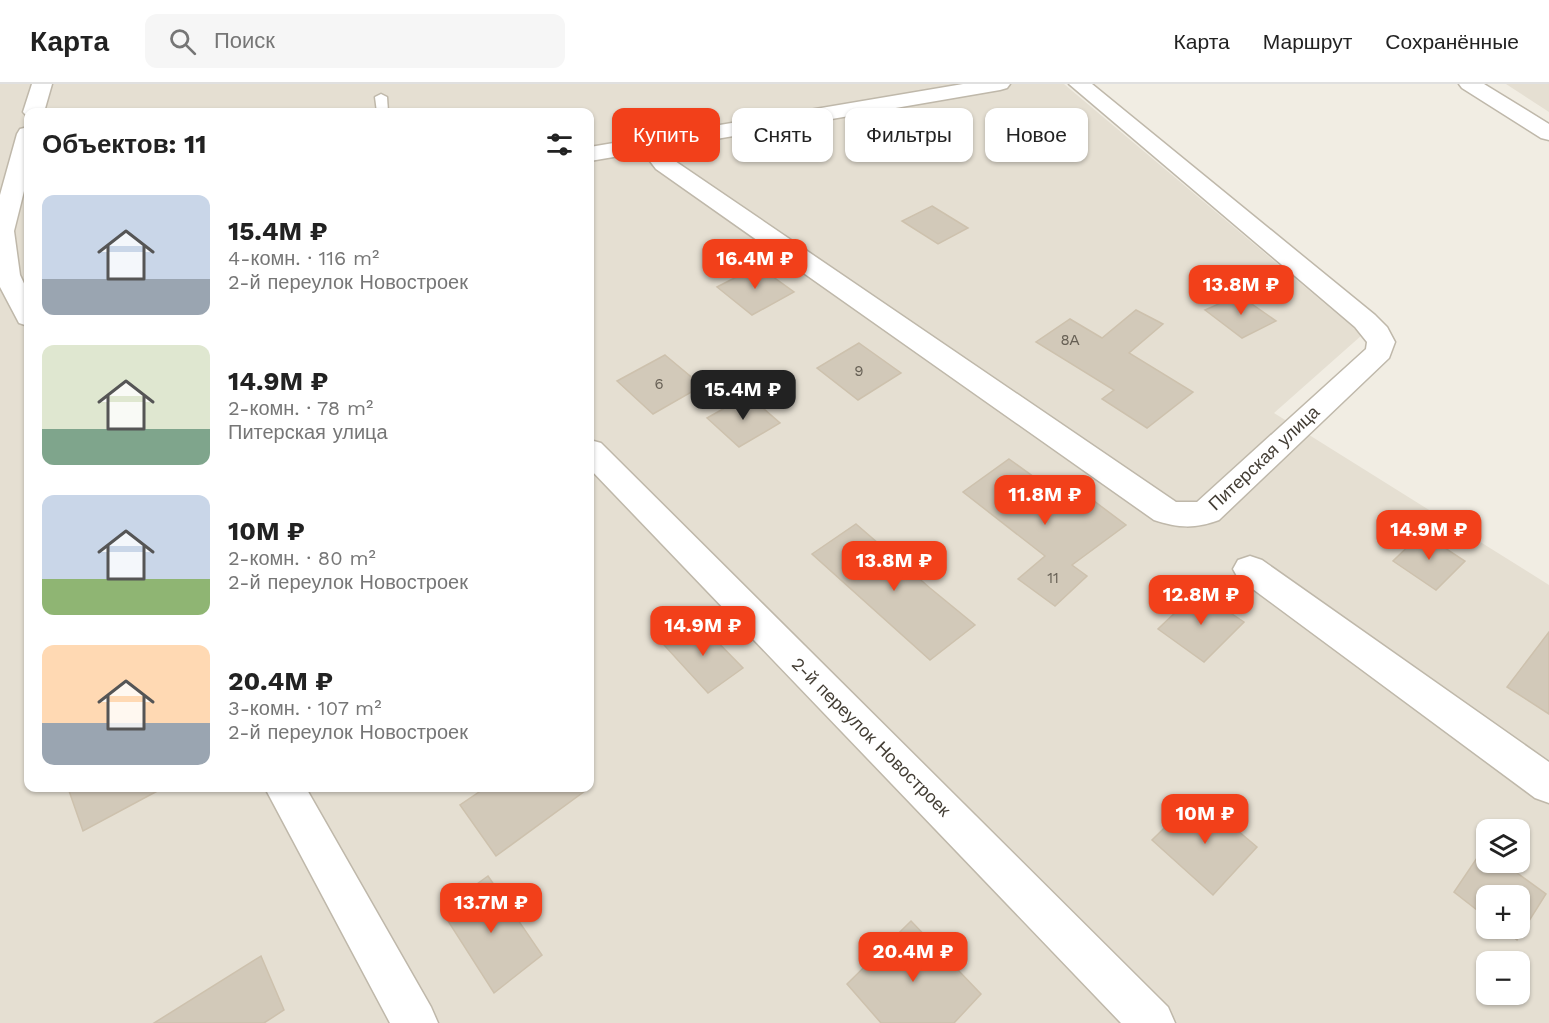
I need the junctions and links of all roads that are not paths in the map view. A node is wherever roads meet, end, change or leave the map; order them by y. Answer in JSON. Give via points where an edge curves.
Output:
{"nodes":[{"id":1,"x":42,"y":84,"type":"edge"},
{"id":2,"x":1000,"y":84,"type":"edge"},
{"id":3,"x":1079,"y":84,"type":"edge"},
{"id":4,"x":1469,"y":84,"type":"edge"},
{"id":5,"x":381,"y":97,"type":"dead end"},
{"id":6,"x":35,"y":108,"type":"edge"},
{"id":7,"x":382,"y":108,"type":"edge"},
{"id":8,"x":720,"y":132,"type":"edge"},
{"id":9,"x":1549,"y":133,"type":"edge"},
{"id":10,"x":24,"y":149,"type":"edge"},
{"id":11,"x":612,"y":150,"type":"edge"},
{"id":12,"x":594,"y":153,"type":"edge"},
{"id":13,"x":662,"y":162,"type":"edge"},
{"id":14,"x":11,"y":250,"type":"edge"},
{"id":15,"x":24,"y":309,"type":"edge"},
{"id":16,"x":594,"y":455,"type":"edge"},
{"id":17,"x":1250,"y":569,"type":"dead end"},
{"id":18,"x":1549,"y":784,"type":"edge"},
{"id":19,"x":287,"y":792,"type":"edge"},
{"id":20,"x":415,"y":1023,"type":"edge"},
{"id":21,"x":1152,"y":1023,"type":"edge"}],
"edges":[{"from":1,"to":6,"type":"street"},
{"from":2,"to":8,"type":"street"},
{"from":3,"to":13,"type":"street","name":"Питерская улица","via":[[1365,321],[1381,342],[1379,352],[1208,511],[1195,517],[1165,511]]},
{"from":4,"to":9,"type":"street"},
{"from":5,"to":7,"type":"lane"},
{"from":10,"to":14,"type":"street","via":[[2,231]]},
{"from":11,"to":12,"type":"street"},
{"from":14,"to":15,"type":"street","via":[[7,274]]},
{"from":16,"to":21,"type":"street","name":"2-й переулок Новостроек"},
{"from":17,"to":18,"type":"street"},
{"from":19,"to":20,"type":"street"}]}
